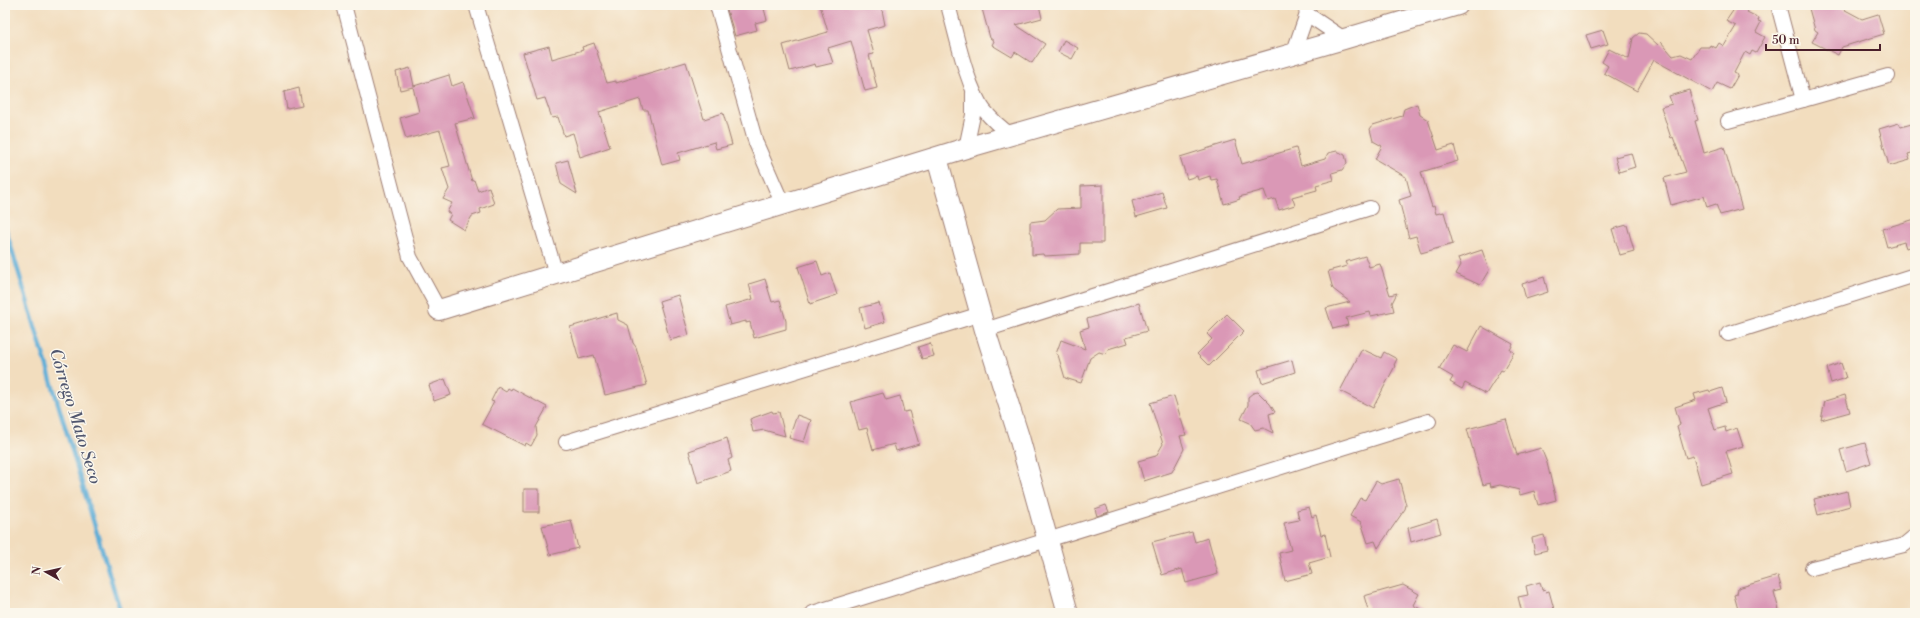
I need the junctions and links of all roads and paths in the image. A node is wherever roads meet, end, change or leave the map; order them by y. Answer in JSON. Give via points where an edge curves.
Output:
{"nodes":[{"id":1,"x":344,"y":5,"type":"edge"},
{"id":2,"x":476,"y":5,"type":"edge"},
{"id":3,"x":717,"y":5,"type":"edge"},
{"id":4,"x":948,"y":5,"type":"edge"},
{"id":5,"x":1458,"y":5,"type":"edge"},
{"id":6,"x":1778,"y":5,"type":"edge"},
{"id":7,"x":1306,"y":9,"type":"edge"},
{"id":8,"x":1344,"y":39,"type":"junction"},
{"id":9,"x":1293,"y":54,"type":"junction"},
{"id":10,"x":1888,"y":76,"type":"dead end"},
{"id":11,"x":973,"y":90,"type":"junction"},
{"id":12,"x":1804,"y":100,"type":"junction"},
{"id":13,"x":1728,"y":121,"type":"dead end"},
{"id":14,"x":1011,"y":135,"type":"junction"},
{"id":15,"x":966,"y":148,"type":"junction"},
{"id":16,"x":937,"y":158,"type":"junction"},
{"id":17,"x":783,"y":205,"type":"junction"},
{"id":18,"x":1370,"y":208,"type":"dead end"},
{"id":19,"x":556,"y":274,"type":"junction"},
{"id":20,"x":1915,"y":276,"type":"edge"},
{"id":21,"x":439,"y":310,"type":"joint"},
{"id":22,"x":983,"y":322,"type":"junction"},
{"id":23,"x":1728,"y":334,"type":"dead end"},
{"id":24,"x":1429,"y":421,"type":"dead end"},
{"id":25,"x":566,"y":442,"type":"dead end"},
{"id":26,"x":1915,"y":536,"type":"edge"},
{"id":27,"x":1047,"y":541,"type":"junction"},
{"id":28,"x":1812,"y":568,"type":"dead end"},
{"id":29,"x":813,"y":613,"type":"edge"},
{"id":30,"x":1068,"y":613,"type":"edge"}],
"edges":[{"from":1,"to":21,"type":"street","via":[[410,256]]},
{"from":2,"to":19,"type":"street"},
{"from":3,"to":17,"type":"street","via":[[756,143]]},
{"from":4,"to":11,"type":"street"},
{"from":5,"to":8,"type":"street"},
{"from":6,"to":12,"type":"street"},
{"from":7,"to":8,"type":"street"},
{"from":7,"to":9,"type":"street"},
{"from":8,"to":9,"type":"street"},
{"from":9,"to":14,"type":"street"},
{"from":10,"to":12,"type":"street"},
{"from":11,"to":14,"type":"street","via":[[983,109],[995,123]]},
{"from":11,"to":15,"type":"street","via":[[973,115]]},
{"from":12,"to":13,"type":"street"},
{"from":14,"to":15,"type":"street"},
{"from":15,"to":16,"type":"street"},
{"from":16,"to":17,"type":"street"},
{"from":16,"to":22,"type":"street"},
{"from":17,"to":19,"type":"street"},
{"from":18,"to":22,"type":"street"},
{"from":19,"to":21,"type":"street"},
{"from":20,"to":23,"type":"street"},
{"from":22,"to":25,"type":"street"},
{"from":22,"to":27,"type":"street","via":[[1019,437]]},
{"from":24,"to":27,"type":"street"},
{"from":26,"to":28,"type":"street","via":[[1904,545]]},
{"from":27,"to":29,"type":"street"},
{"from":27,"to":30,"type":"street"}]}
